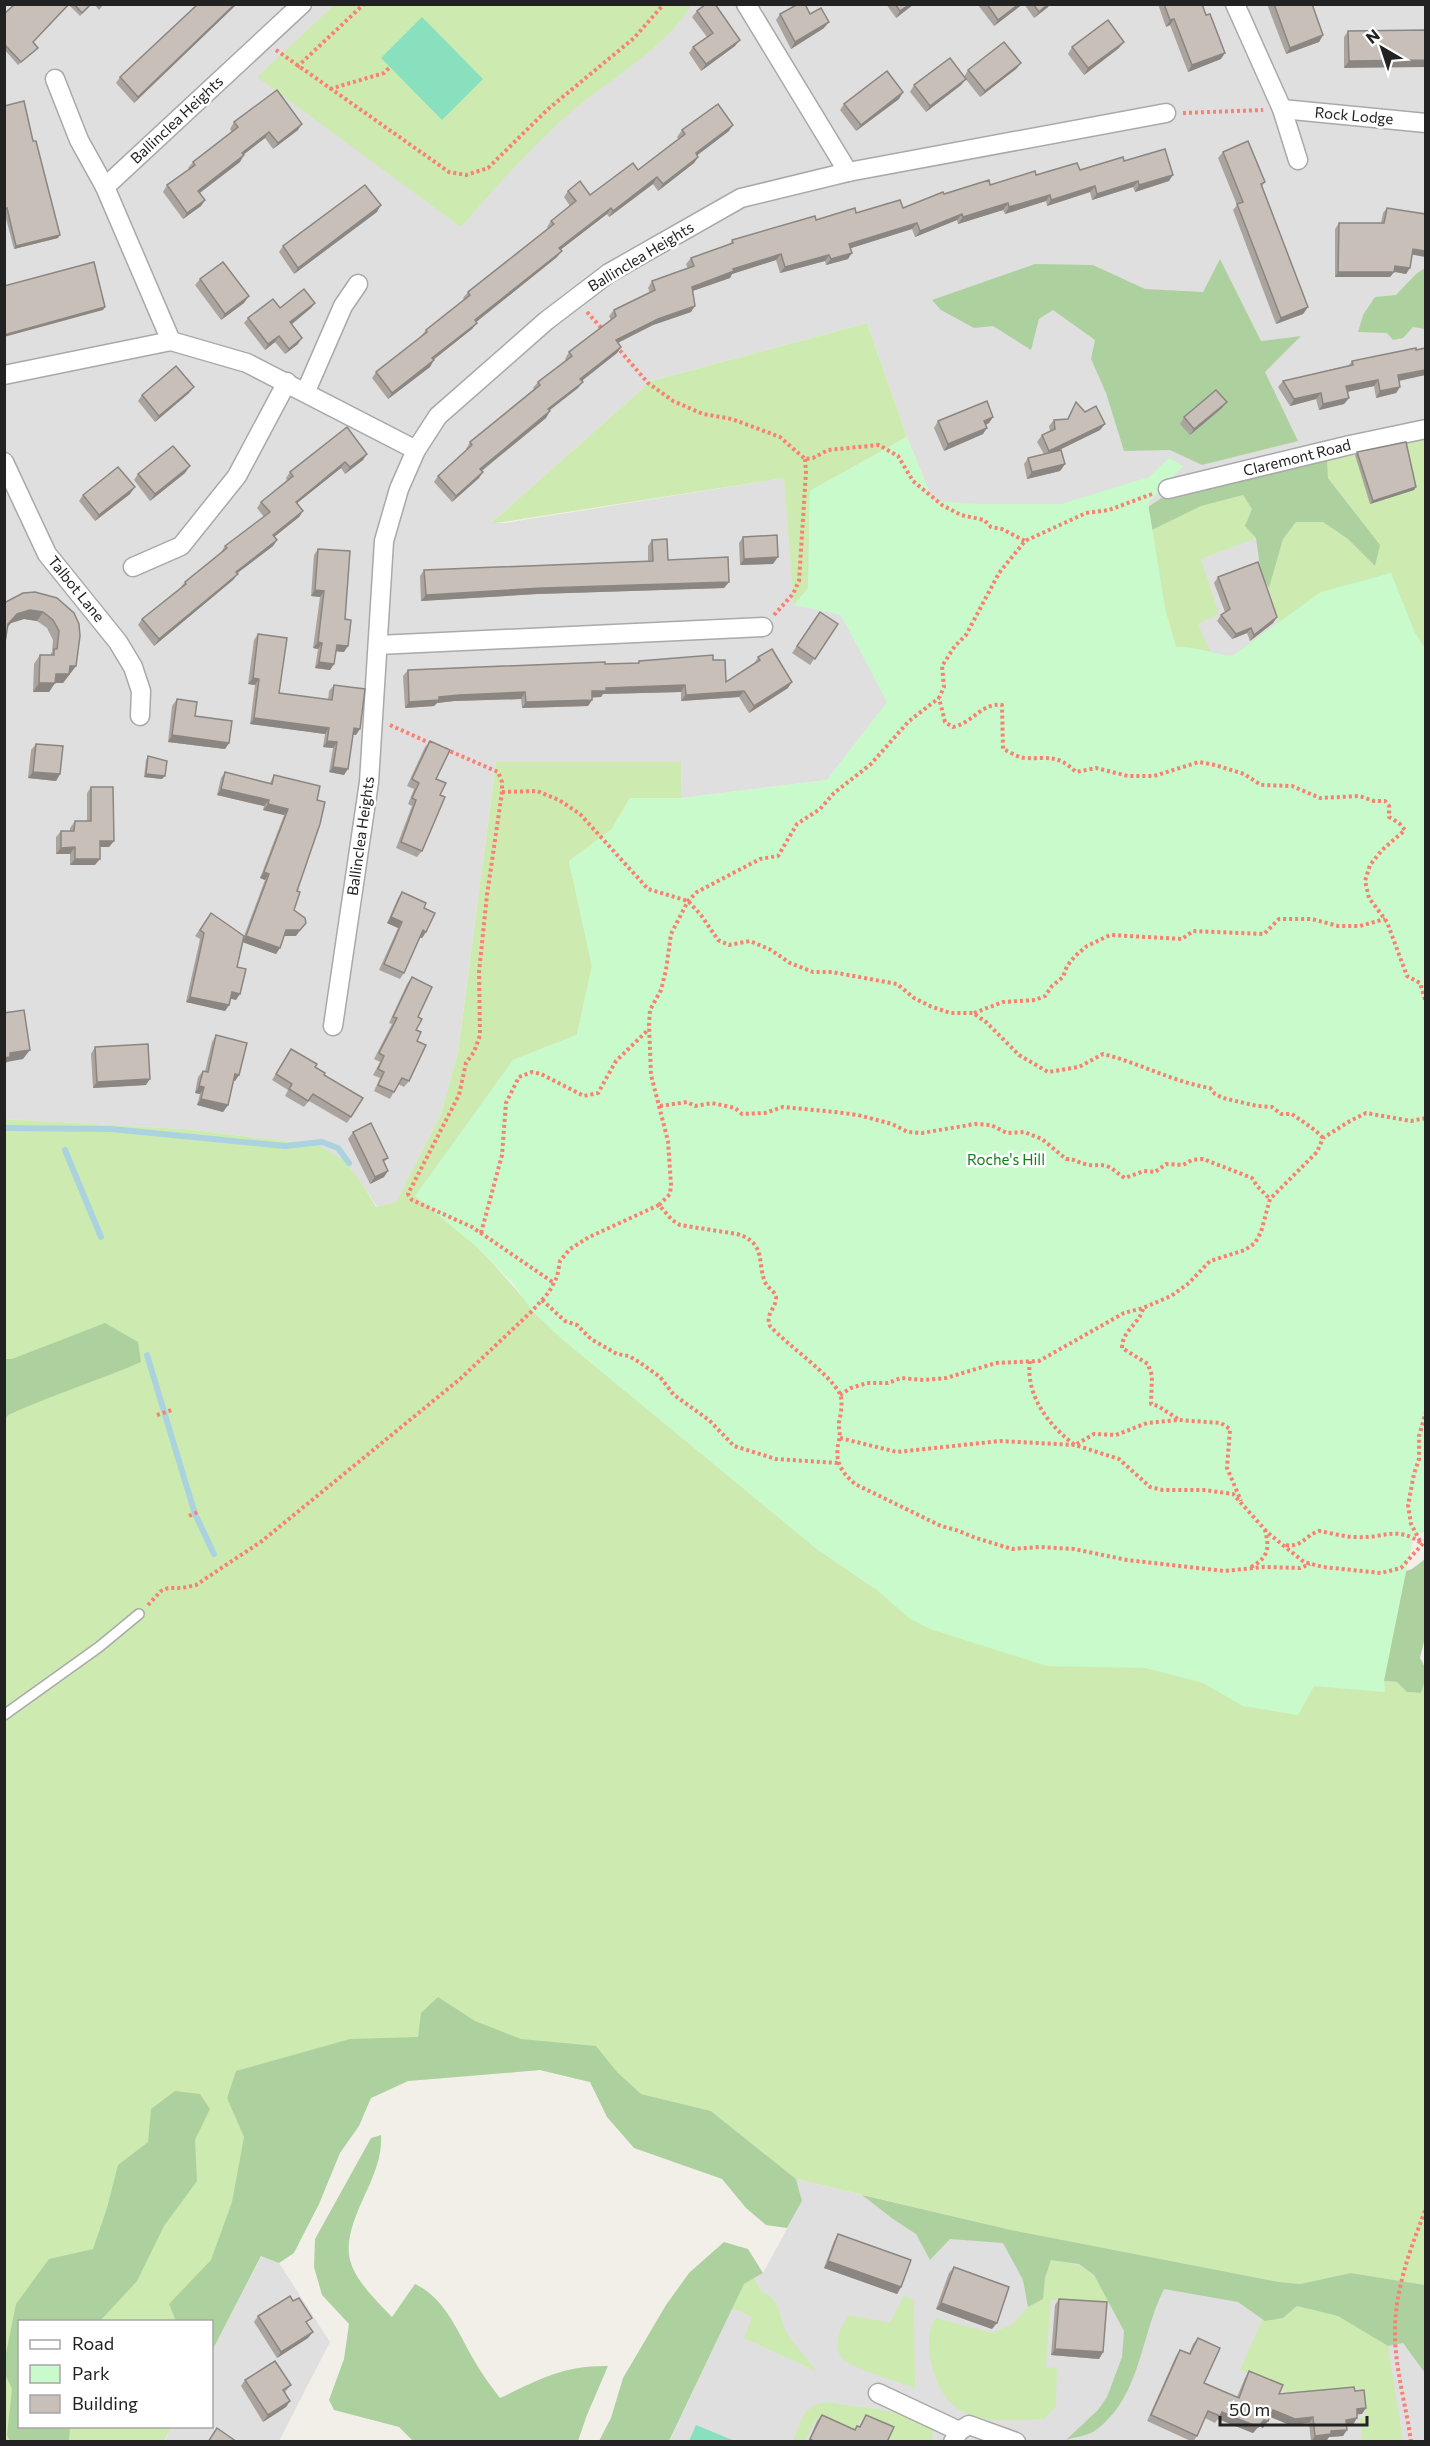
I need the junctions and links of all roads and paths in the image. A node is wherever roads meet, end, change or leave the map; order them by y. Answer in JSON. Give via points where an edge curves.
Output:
{"nodes":[{"id":1,"x":302,"y":4,"type":"edge"},
{"id":2,"x":364,"y":4,"type":"edge"},
{"id":3,"x":664,"y":4,"type":"edge"},
{"id":4,"x":746,"y":4,"type":"edge"},
{"id":5,"x":1235,"y":4,"type":"edge"},
{"id":6,"x":263,"y":40,"type":"junction"},
{"id":7,"x":297,"y":67,"type":"junction"},
{"id":8,"x":390,"y":67,"type":"dead end"},
{"id":9,"x":55,"y":79,"type":"dead end"},
{"id":10,"x":329,"y":89,"type":"junction"},
{"id":11,"x":1282,"y":110,"type":"junction"},
{"id":12,"x":1166,"y":113,"type":"joint"},
{"id":13,"x":1425,"y":123,"type":"edge"},
{"id":14,"x":1298,"y":160,"type":"dead end"},
{"id":15,"x":848,"y":172,"type":"junction"},
{"id":16,"x":105,"y":187,"type":"junction"},
{"id":17,"x":358,"y":285,"type":"dead end"},
{"id":18,"x":574,"y":299,"type":"junction"},
{"id":19,"x":605,"y":332,"type":"edge"},
{"id":20,"x":611,"y":340,"type":"edge"},
{"id":21,"x":171,"y":341,"type":"junction"},
{"id":22,"x":4,"y":375,"type":"edge"},
{"id":23,"x":287,"y":382,"type":"junction"},
{"id":24,"x":306,"y":391,"type":"junction"},
{"id":25,"x":1425,"y":429,"type":"edge"},
{"id":26,"x":416,"y":450,"type":"junction"},
{"id":27,"x":805,"y":459,"type":"junction"},
{"id":28,"x":4,"y":462,"type":"edge"},
{"id":29,"x":1168,"y":489,"type":"joint"},
{"id":30,"x":1025,"y":541,"type":"junction"},
{"id":31,"x":133,"y":567,"type":"dead end"},
{"id":32,"x":763,"y":627,"type":"joint"},
{"id":33,"x":378,"y":645,"type":"junction"},
{"id":34,"x":939,"y":698,"type":"junction"},
{"id":35,"x":140,"y":716,"type":"dead end"},
{"id":36,"x":372,"y":717,"type":"junction"},
{"id":37,"x":502,"y":792,"type":"junction"},
{"id":38,"x":688,"y":901,"type":"junction"},
{"id":39,"x":1385,"y":919,"type":"junction"},
{"id":40,"x":1425,"y":1003,"type":"edge"},
{"id":41,"x":973,"y":1013,"type":"junction"},
{"id":42,"x":333,"y":1026,"type":"dead end"},
{"id":43,"x":649,"y":1028,"type":"junction"},
{"id":44,"x":660,"y":1107,"type":"junction"},
{"id":45,"x":1425,"y":1118,"type":"edge"},
{"id":46,"x":1323,"y":1138,"type":"junction"},
{"id":47,"x":1270,"y":1198,"type":"junction"},
{"id":48,"x":659,"y":1205,"type":"junction"},
{"id":49,"x":481,"y":1233,"type":"junction"},
{"id":50,"x":554,"y":1283,"type":"junction"},
{"id":51,"x":542,"y":1300,"type":"junction"},
{"id":52,"x":1143,"y":1308,"type":"junction"},
{"id":53,"x":1030,"y":1361,"type":"junction"},
{"id":54,"x":840,"y":1395,"type":"junction"},
{"id":55,"x":172,"y":1410,"type":"dead end"},
{"id":56,"x":1425,"y":1412,"type":"edge"},
{"id":57,"x":158,"y":1415,"type":"dead end"},
{"id":58,"x":1178,"y":1420,"type":"junction"},
{"id":59,"x":840,"y":1438,"type":"junction"},
{"id":60,"x":1075,"y":1445,"type":"junction"},
{"id":61,"x":838,"y":1463,"type":"junction"},
{"id":62,"x":1242,"y":1504,"type":"junction"},
{"id":63,"x":200,"y":1511,"type":"dead end"},
{"id":64,"x":189,"y":1516,"type":"dead end"},
{"id":65,"x":1264,"y":1529,"type":"junction"},
{"id":66,"x":1423,"y":1541,"type":"edge"},
{"id":67,"x":1284,"y":1545,"type":"junction"},
{"id":68,"x":1310,"y":1564,"type":"junction"},
{"id":69,"x":1247,"y":1569,"type":"junction"},
{"id":70,"x":140,"y":1614,"type":"joint"},
{"id":71,"x":4,"y":1715,"type":"edge"},
{"id":72,"x":1425,"y":2208,"type":"edge"},
{"id":73,"x":878,"y":2393,"type":"dead end"},
{"id":74,"x":956,"y":2437,"type":"edge"},
{"id":75,"x":1016,"y":2442,"type":"edge"},
{"id":76,"x":1412,"y":2442,"type":"edge"}],
"edges":[{"from":1,"to":6,"type":"street","name":"Ballinclea Heights"},
{"from":2,"to":7,"type":"path"},
{"from":3,"to":10,"type":"path","via":[[634,38],[547,110],[488,168],[466,175],[449,172]]},
{"from":4,"to":15,"type":"street"},
{"from":5,"to":11,"type":"street"},
{"from":6,"to":7,"type":"path"},
{"from":6,"to":16,"type":"street","name":"Ballinclea Heights"},
{"from":7,"to":10,"type":"path"},
{"from":8,"to":10,"type":"path","via":[[384,73]]},
{"from":9,"to":16,"type":"street","via":[[79,140]]},
{"from":11,"to":12,"type":"path"},
{"from":11,"to":13,"type":"street","name":"Rock Lodge"},
{"from":11,"to":14,"type":"street"},
{"from":12,"to":15,"type":"street","name":"Ballinclea Heights"},
{"from":15,"to":18,"type":"street","name":"Ballinclea Heights","via":[[741,198],[609,273]]},
{"from":16,"to":21,"type":"street"},
{"from":17,"to":24,"type":"street","via":[[343,306]]},
{"from":18,"to":19,"type":"path"},
{"from":18,"to":26,"type":"street","name":"Ballinclea Heights","via":[[438,416]]},
{"from":20,"to":27,"type":"path","via":[[648,384],[673,401],[780,437]]},
{"from":21,"to":22,"type":"street"},
{"from":21,"to":23,"type":"street","via":[[247,363]]},
{"from":23,"to":24,"type":"street"},
{"from":23,"to":31,"type":"street","via":[[237,476],[181,546]]},
{"from":24,"to":26,"type":"street"},
{"from":25,"to":29,"type":"street","name":"Claremont Road"},
{"from":26,"to":33,"type":"street","name":"Ballinclea Heights","via":[[399,489],[384,541]]},
{"from":27,"to":30,"type":"path","via":[[828,450],[879,445],[898,456],[913,481],[942,505]]},
{"from":27,"to":32,"type":"path","via":[[798,581],[793,594]]},
{"from":28,"to":35,"type":"street","name":"Talbot Lane","via":[[47,554],[118,642],[133,667],[141,691]]},
{"from":29,"to":30,"type":"path","via":[[1109,510],[1086,513]]},
{"from":30,"to":34,"type":"path","via":[[999,573],[966,635],[942,666],[944,687]]},
{"from":32,"to":33,"type":"street"},
{"from":33,"to":36,"type":"street","name":"Ballinclea Heights"},
{"from":34,"to":38,"type":"path","via":[[909,721],[871,764],[797,824],[778,856],[760,859],[697,892]]},
{"from":34,"to":39,"type":"path","via":[[945,722],[953,727],[962,726],[984,707],[1002,705],[1003,749],[1023,758],[1063,760],[1076,772],[1096,768],[1128,776],[1154,776],[1199,762],[1244,774],[1261,785],[1292,786],[1320,798],[1360,796],[1385,801],[1389,817],[1405,830],[1370,865],[1365,881],[1369,898]]},
{"from":36,"to":37,"type":"path","via":[[498,772]]},
{"from":36,"to":42,"type":"street","name":"Ballinclea Heights","via":[[369,782]]},
{"from":37,"to":38,"type":"path","via":[[537,791],[559,800],[580,814],[648,889]]},
{"from":37,"to":49,"type":"path","via":[[479,972],[480,1035],[466,1063],[459,1095],[408,1194],[412,1200]]},
{"from":38,"to":41,"type":"path","via":[[717,940],[729,945],[750,941],[813,972],[897,984],[930,1006],[950,1013]]},
{"from":38,"to":43,"type":"path","via":[[671,934],[661,990],[650,1010]]},
{"from":39,"to":40,"type":"path","via":[[1407,976],[1420,983]]},
{"from":39,"to":41,"type":"path","via":[[1360,926],[1338,926],[1279,919],[1264,934],[1193,932],[1182,939],[1110,935],[1075,956],[1045,996],[1003,1002]]},
{"from":41,"to":46,"type":"path","via":[[1019,1055],[1048,1072],[1079,1067],[1103,1054],[1117,1057],[1169,1078],[1210,1088],[1223,1098],[1292,1114]]},
{"from":43,"to":44,"type":"path","via":[[651,1075]]},
{"from":43,"to":49,"type":"path","via":[[616,1061],[598,1093],[584,1096],[532,1072],[519,1077],[506,1103],[502,1155]]},
{"from":44,"to":47,"type":"path","via":[[687,1102],[735,1108],[742,1114],[783,1107],[835,1112],[922,1133],[991,1125],[1007,1133],[1024,1132],[1042,1139],[1066,1159],[1112,1168],[1125,1178],[1144,1171],[1155,1172],[1166,1164],[1183,1165],[1203,1159],[1252,1179]]},
{"from":44,"to":48,"type":"path","via":[[668,1141],[671,1185],[670,1194]]},
{"from":45,"to":46,"type":"path","via":[[1411,1121],[1366,1113]]},
{"from":46,"to":47,"type":"path","via":[[1317,1152]]},
{"from":47,"to":52,"type":"path","via":[[1255,1243],[1210,1261],[1180,1290]]},
{"from":48,"to":50,"type":"path","via":[[570,1249],[560,1261]]},
{"from":48,"to":54,"type":"path","via":[[680,1225],[737,1234],[754,1245],[767,1285],[776,1295],[768,1316],[770,1326]]},
{"from":49,"to":50,"type":"path"},
{"from":50,"to":51,"type":"path"},
{"from":51,"to":61,"type":"path","via":[[591,1339],[639,1362],[660,1377],[674,1395],[709,1420],[734,1446],[776,1459]]},
{"from":51,"to":70,"type":"path","via":[[460,1379],[262,1541],[196,1585],[161,1591]]},
{"from":52,"to":53,"type":"path","via":[[1124,1313],[1039,1361]]},
{"from":52,"to":58,"type":"path","via":[[1141,1317],[1125,1335],[1122,1348],[1148,1364],[1152,1376],[1151,1404]]},
{"from":53,"to":54,"type":"path","via":[[996,1362],[946,1378],[867,1383]]},
{"from":53,"to":60,"type":"path","via":[[1028,1374],[1043,1413]]},
{"from":54,"to":59,"type":"path"},
{"from":55,"to":57,"type":"path"},
{"from":56,"to":66,"type":"path","via":[[1408,1505],[1411,1524]]},
{"from":58,"to":60,"type":"path","via":[[1147,1423],[1116,1435],[1094,1434]]},
{"from":58,"to":62,"type":"path","via":[[1221,1423],[1230,1429],[1227,1468]]},
{"from":59,"to":60,"type":"path","via":[[897,1452],[1000,1441]]},
{"from":59,"to":61,"type":"path"},
{"from":60,"to":62,"type":"path","via":[[1119,1459],[1150,1487],[1222,1491],[1233,1494]]},
{"from":61,"to":69,"type":"path","via":[[855,1484],[924,1519],[1012,1549],[1055,1547],[1161,1564],[1224,1571]]},
{"from":62,"to":65,"type":"path"},
{"from":63,"to":64,"type":"path"},
{"from":65,"to":67,"type":"path"},
{"from":65,"to":69,"type":"path","via":[[1267,1554]]},
{"from":66,"to":67,"type":"path","via":[[1402,1533],[1358,1538],[1319,1532],[1298,1545]]},
{"from":66,"to":68,"type":"path","via":[[1401,1568],[1381,1573]]},
{"from":67,"to":68,"type":"path"},
{"from":68,"to":69,"type":"path","via":[[1300,1568]]},
{"from":70,"to":71,"type":"lane"},
{"from":72,"to":76,"type":"path","via":[[1403,2267],[1395,2330]]},
{"from":73,"to":74,"type":"street"},
{"from":74,"to":75,"type":"street","via":[[969,2425]]}]}
